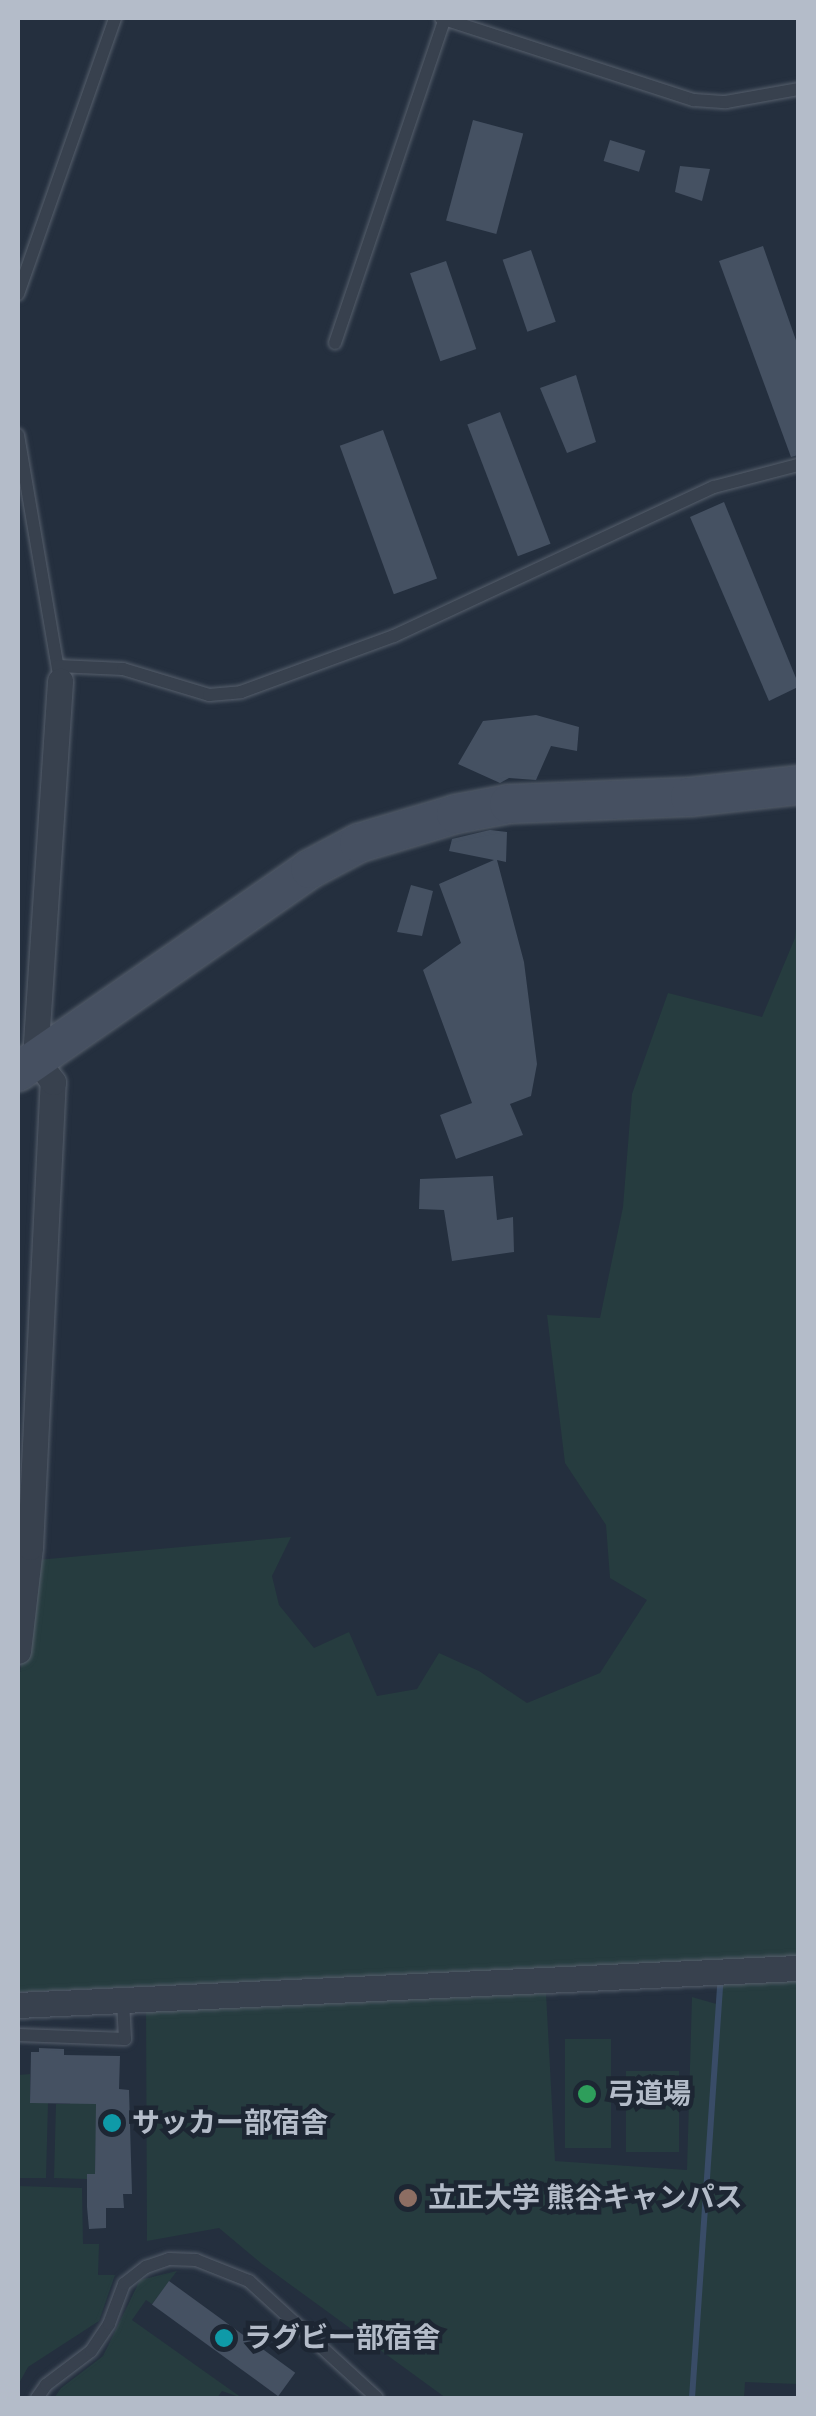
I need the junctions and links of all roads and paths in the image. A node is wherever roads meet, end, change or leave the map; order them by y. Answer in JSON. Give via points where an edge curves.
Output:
{"nodes":[{"id":1,"x":115,"y":18,"type":"edge"},
{"id":2,"x":444,"y":18,"type":"edge"},
{"id":3,"x":798,"y":89,"type":"edge"},
{"id":4,"x":18,"y":294,"type":"edge"},
{"id":5,"x":335,"y":342,"type":"dead end"},
{"id":6,"x":18,"y":435,"type":"edge"},
{"id":7,"x":798,"y":465,"type":"edge"},
{"id":8,"x":59,"y":674,"type":"junction"},
{"id":9,"x":798,"y":784,"type":"edge"},
{"id":10,"x":26,"y":1065,"type":"edge"},
{"id":11,"x":18,"y":1652,"type":"edge"},
{"id":12,"x":798,"y":1968,"type":"edge"},
{"id":13,"x":123,"y":2000,"type":"junction"},
{"id":14,"x":18,"y":2005,"type":"edge"},
{"id":15,"x":18,"y":2035,"type":"edge"},
{"id":16,"x":37,"y":2398,"type":"edge"},
{"id":17,"x":376,"y":2398,"type":"edge"}],
"edges":[{"from":1,"to":4,"type":"lane"},
{"from":2,"to":3,"type":"lane","via":[[694,100],[726,102]]},
{"from":2,"to":5,"type":"lane"},
{"from":6,"to":8,"type":"lane"},
{"from":7,"to":8,"type":"lane","via":[[714,487],[394,636],[241,692],[209,695],[123,669]]},
{"from":8,"to":10,"type":"street","via":[[62,701]]},
{"from":9,"to":10,"type":"street","via":[[690,797],[508,804],[359,844],[310,869]]},
{"from":10,"to":11,"type":"street","via":[[52,1082],[30,1547]]},
{"from":12,"to":13,"type":"street"},
{"from":13,"to":14,"type":"street"},
{"from":13,"to":15,"type":"lane","via":[[125,2040]]},
{"from":16,"to":17,"type":"lane","via":[[91,2351],[110,2324],[124,2284],[169,2259],[196,2260],[249,2282]]}]}
